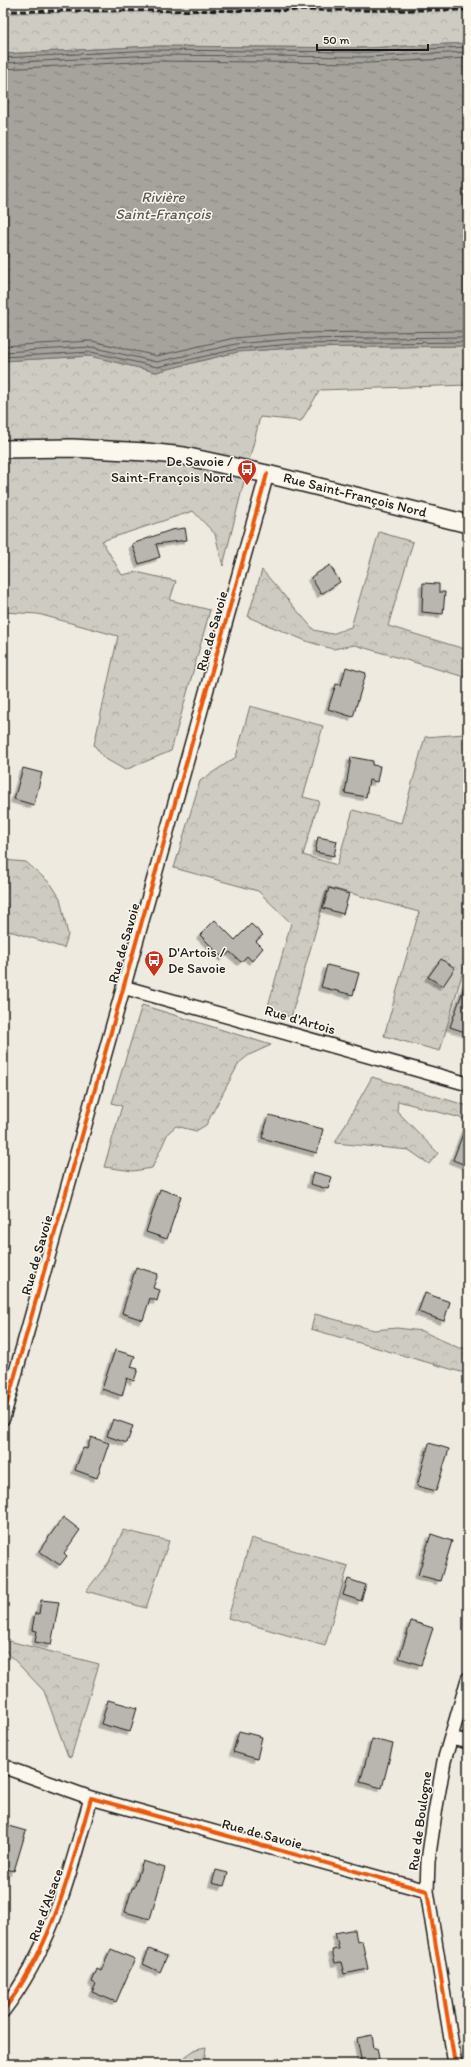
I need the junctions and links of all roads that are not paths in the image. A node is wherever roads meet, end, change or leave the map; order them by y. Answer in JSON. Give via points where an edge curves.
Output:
{"nodes":[{"id":1,"x":3,"y":449,"type":"edge"},
{"id":2,"x":267,"y":474,"type":"junction"},
{"id":3,"x":468,"y":524,"type":"edge"},
{"id":4,"x":123,"y":987,"type":"junction"},
{"id":5,"x":468,"y":1084,"type":"edge"},
{"id":6,"x":3,"y":1418,"type":"edge"},
{"id":7,"x":468,"y":1679,"type":"edge"},
{"id":8,"x":451,"y":1738,"type":"junction"},
{"id":9,"x":468,"y":1742,"type":"edge"},
{"id":10,"x":3,"y":1765,"type":"edge"},
{"id":11,"x":91,"y":1798,"type":"junction"},
{"id":12,"x":427,"y":1891,"type":"junction"},
{"id":13,"x":3,"y":2011,"type":"edge"},
{"id":14,"x":455,"y":2064,"type":"edge"}],
"edges":[{"from":1,"to":2,"type":"street","name":"Rue Saint-François Nord","via":[[72,448],[146,452],[184,456]]},
{"from":2,"to":3,"type":"street","name":"Rue Saint-François Nord"},
{"from":2,"to":4,"type":"street","name":"Rue de Savoie"},
{"from":4,"to":5,"type":"street","name":"Rue d'Artois"},
{"from":4,"to":6,"type":"street","name":"Rue de Savoie"},
{"from":7,"to":8,"type":"street","name":"Rue de Boulogne"},
{"from":8,"to":9,"type":"street"},
{"from":8,"to":12,"type":"street","name":"Rue de Boulogne","via":[[434,1813]]},
{"from":10,"to":11,"type":"street","name":"Rue de Savoie"},
{"from":11,"to":12,"type":"street","name":"Rue de Savoie"},
{"from":11,"to":13,"type":"street","name":"Rue d'Alsace","via":[[50,1931],[33,1966]]},
{"from":12,"to":14,"type":"street","name":"Rue de Boulogne"}]}
